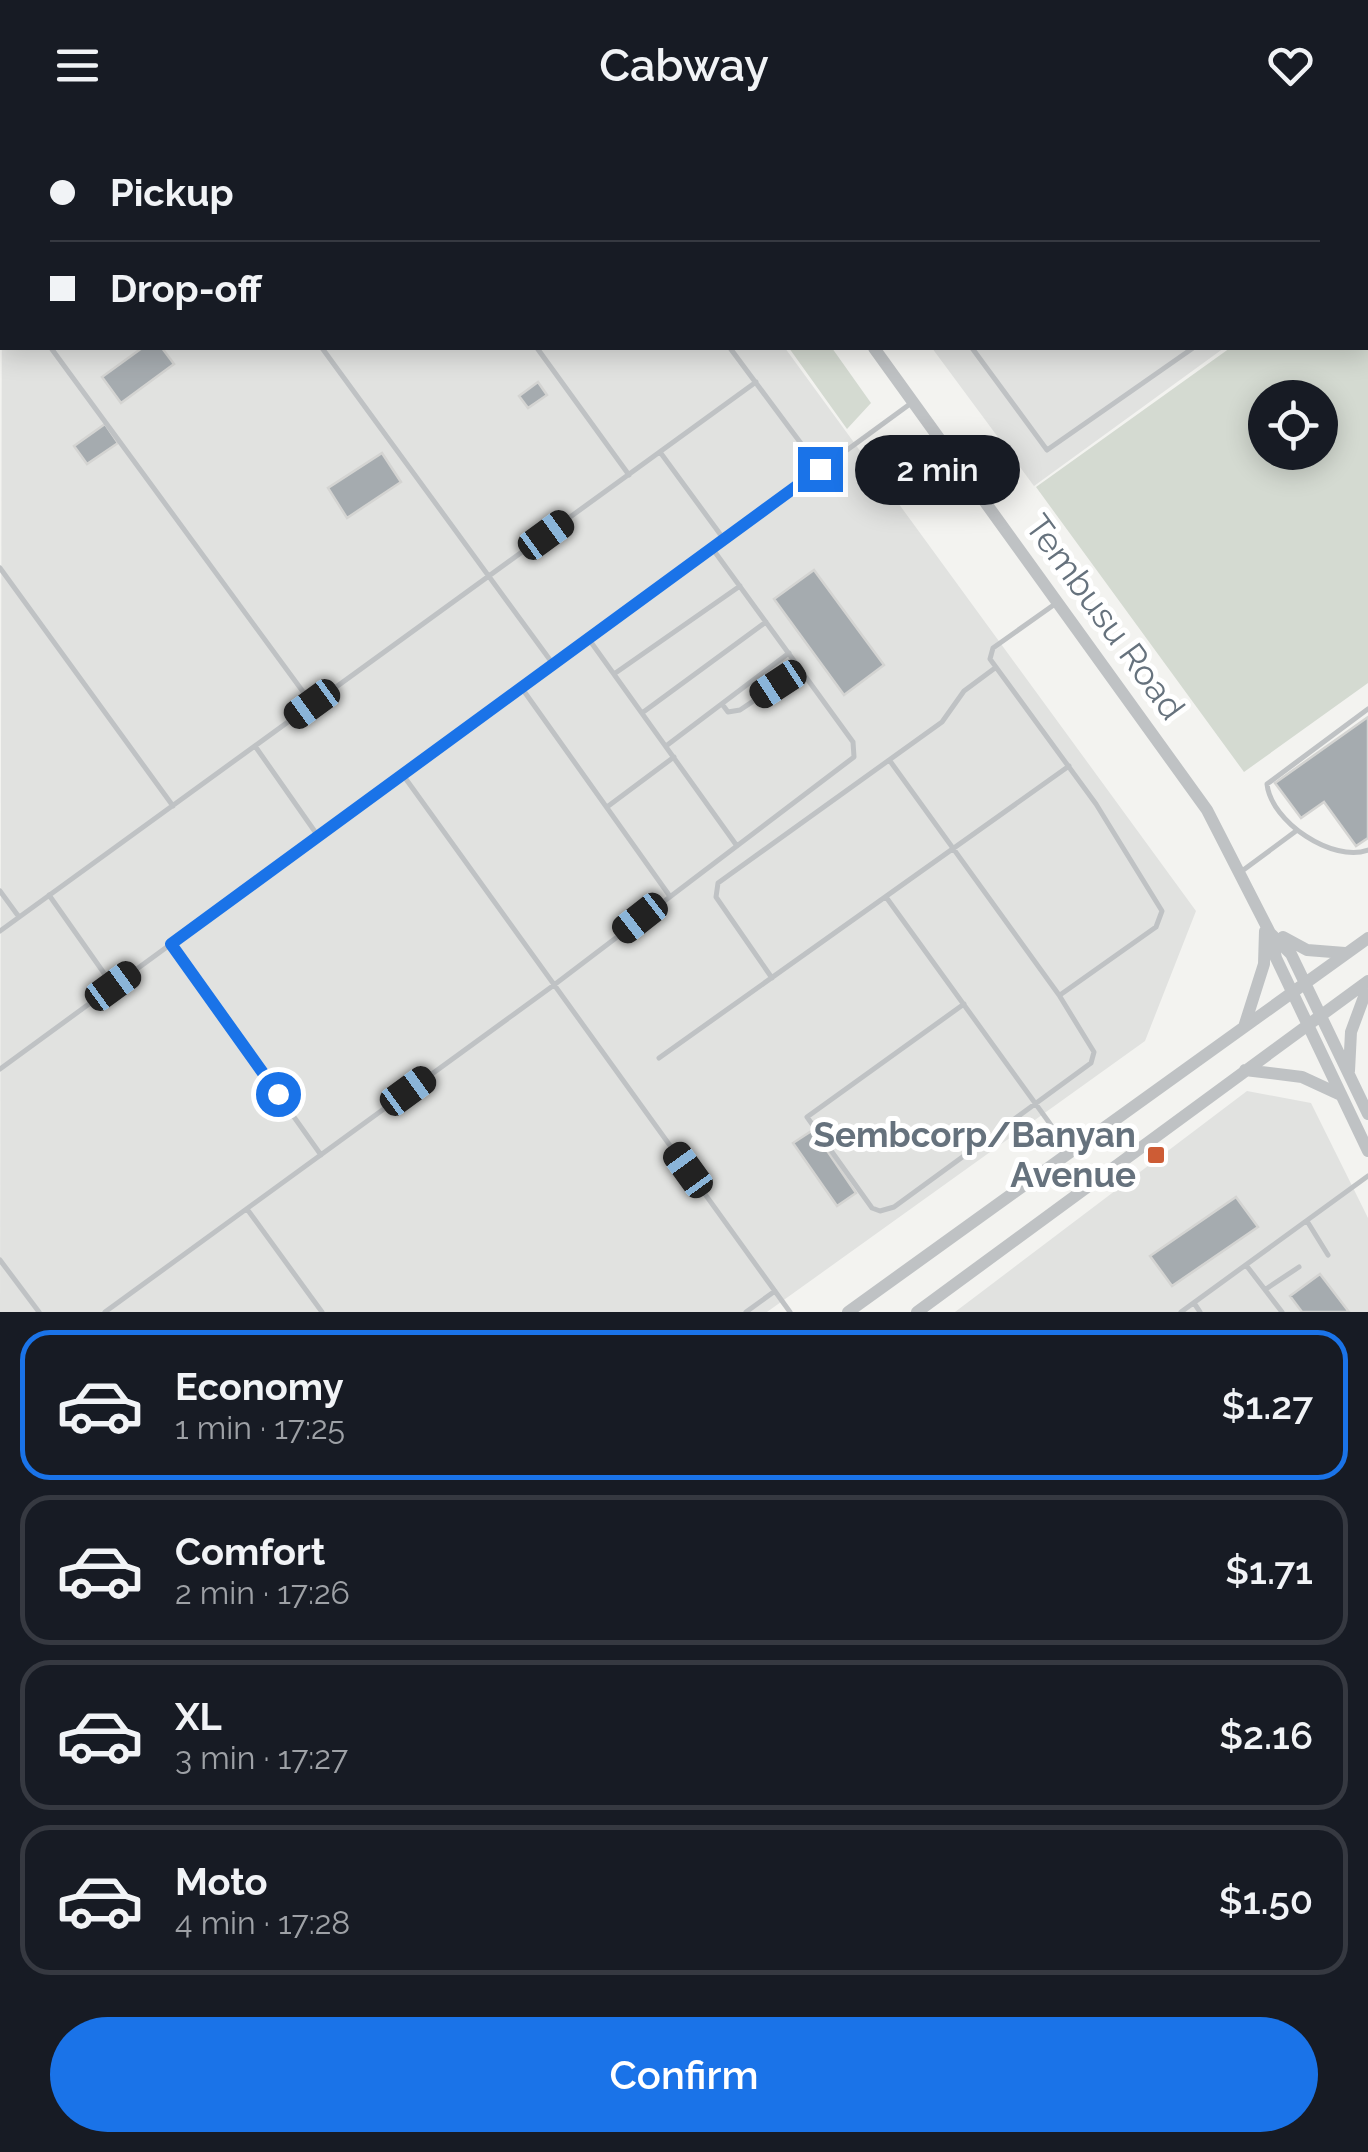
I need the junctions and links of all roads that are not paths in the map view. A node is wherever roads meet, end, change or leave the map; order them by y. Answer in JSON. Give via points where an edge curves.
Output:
{"nodes":[{"id":1,"x":52,"y":350,"type":"edge"},
{"id":2,"x":323,"y":350,"type":"edge"},
{"id":3,"x":538,"y":350,"type":"edge"},
{"id":4,"x":732,"y":350,"type":"edge"},
{"id":5,"x":875,"y":350,"type":"edge"},
{"id":6,"x":973,"y":350,"type":"edge"},
{"id":7,"x":1190,"y":350,"type":"edge"},
{"id":8,"x":756,"y":382,"type":"junction"},
{"id":9,"x":913,"y":402,"type":"junction"},
{"id":10,"x":660,"y":452,"type":"junction"},
{"id":11,"x":820,"y":469,"type":"junction"},
{"id":12,"x":628,"y":475,"type":"junction"},
{"id":13,"x":724,"y":539,"type":"junction"},
{"id":14,"x":712,"y":548,"type":"junction"},
{"id":15,"x":0,"y":568,"type":"edge"},
{"id":16,"x":490,"y":575,"type":"junction"},
{"id":17,"x":740,"y":586,"type":"junction"},
{"id":18,"x":1058,"y":603,"type":"junction"},
{"id":19,"x":766,"y":622,"type":"junction"},
{"id":20,"x":588,"y":638,"type":"junction"},
{"id":21,"x":789,"y":653,"type":"junction"},
{"id":22,"x":554,"y":664,"type":"junction"},
{"id":23,"x":995,"y":668,"type":"junction"},
{"id":24,"x":801,"y":669,"type":"junction"},
{"id":25,"x":614,"y":674,"type":"junction"},
{"id":26,"x":521,"y":688,"type":"junction"},
{"id":27,"x":312,"y":704,"type":"junction"},
{"id":28,"x":722,"y":704,"type":"junction"},
{"id":29,"x":1368,"y":709,"type":"edge"},
{"id":30,"x":642,"y":713,"type":"junction"},
{"id":31,"x":255,"y":746,"type":"junction"},
{"id":32,"x":666,"y":746,"type":"junction"},
{"id":33,"x":674,"y":758,"type":"junction"},
{"id":34,"x":890,"y":761,"type":"junction"},
{"id":35,"x":1069,"y":766,"type":"junction"},
{"id":36,"x":402,"y":775,"type":"junction"},
{"id":37,"x":173,"y":806,"type":"junction"},
{"id":38,"x":607,"y":807,"type":"junction"},
{"id":39,"x":1296,"y":830,"type":"junction"},
{"id":40,"x":318,"y":836,"type":"junction"},
{"id":41,"x":736,"y":846,"type":"junction"},
{"id":42,"x":954,"y":848,"type":"junction"},
{"id":43,"x":1368,"y":850,"type":"edge"},
{"id":44,"x":1239,"y":873,"type":"junction"},
{"id":45,"x":0,"y":890,"type":"edge"},
{"id":46,"x":49,"y":895,"type":"junction"},
{"id":47,"x":669,"y":896,"type":"junction"},
{"id":48,"x":886,"y":897,"type":"junction"},
{"id":49,"x":19,"y":917,"type":"junction"},
{"id":50,"x":1268,"y":928,"type":"junction"},
{"id":51,"x":0,"y":930,"type":"edge"},
{"id":52,"x":1368,"y":938,"type":"edge"},
{"id":53,"x":171,"y":944,"type":"junction"},
{"id":54,"x":1346,"y":953,"type":"junction"},
{"id":55,"x":772,"y":978,"type":"junction"},
{"id":56,"x":1305,"y":983,"type":"junction"},
{"id":57,"x":1368,"y":984,"type":"edge"},
{"id":58,"x":554,"y":985,"type":"junction"},
{"id":59,"x":113,"y":986,"type":"junction"},
{"id":60,"x":1293,"y":992,"type":"junction"},
{"id":61,"x":1059,"y":995,"type":"junction"},
{"id":62,"x":964,"y":1004,"type":"junction"},
{"id":63,"x":1320,"y":1015,"type":"junction"},
{"id":64,"x":1308,"y":1024,"type":"junction"},
{"id":65,"x":1244,"y":1027,"type":"junction"},
{"id":66,"x":659,"y":1058,"type":"dead end"},
{"id":67,"x":0,"y":1069,"type":"edge"},
{"id":68,"x":1244,"y":1070,"type":"junction"},
{"id":69,"x":1349,"y":1075,"type":"junction"},
{"id":70,"x":1342,"y":1094,"type":"junction"},
{"id":71,"x":1036,"y":1104,"type":"junction"},
{"id":72,"x":1368,"y":1114,"type":"edge"},
{"id":73,"x":1368,"y":1151,"type":"edge"},
{"id":74,"x":1071,"y":1152,"type":"junction"},
{"id":75,"x":321,"y":1154,"type":"junction"},
{"id":76,"x":1368,"y":1176,"type":"edge"},
{"id":77,"x":247,"y":1209,"type":"junction"},
{"id":78,"x":1307,"y":1221,"type":"junction"},
{"id":79,"x":1328,"y":1255,"type":"dead end"},
{"id":80,"x":0,"y":1260,"type":"edge"},
{"id":81,"x":1246,"y":1264,"type":"junction"},
{"id":82,"x":1299,"y":1267,"type":"dead end"},
{"id":83,"x":1266,"y":1289,"type":"junction"},
{"id":84,"x":775,"y":1291,"type":"junction"},
{"id":85,"x":1194,"y":1303,"type":"junction"},
{"id":86,"x":39,"y":1312,"type":"edge"},
{"id":87,"x":105,"y":1312,"type":"edge"},
{"id":88,"x":322,"y":1312,"type":"edge"},
{"id":89,"x":746,"y":1312,"type":"edge"},
{"id":90,"x":790,"y":1312,"type":"edge"},
{"id":91,"x":848,"y":1312,"type":"edge"},
{"id":92,"x":917,"y":1312,"type":"edge"},
{"id":93,"x":1181,"y":1312,"type":"edge"},
{"id":94,"x":1200,"y":1312,"type":"edge"},
{"id":95,"x":1282,"y":1312,"type":"edge"}],
"edges":[{"from":1,"to":27,"type":"lane"},
{"from":2,"to":16,"type":"lane"},
{"from":3,"to":12,"type":"lane"},
{"from":4,"to":8,"type":"lane"},
{"from":5,"to":9,"type":"street","name":"Tembusu Road"},
{"from":6,"to":7,"type":"lane","via":[[1047,450]]},
{"from":8,"to":10,"type":"lane"},
{"from":8,"to":11,"type":"lane"},
{"from":9,"to":11,"type":"lane"},
{"from":9,"to":18,"type":"street","name":"Tembusu Road"},
{"from":10,"to":12,"type":"lane"},
{"from":10,"to":13,"type":"lane"},
{"from":11,"to":13,"type":"lane"},
{"from":12,"to":16,"type":"lane"},
{"from":13,"to":14,"type":"lane"},
{"from":14,"to":17,"type":"lane"},
{"from":14,"to":20,"type":"lane"},
{"from":15,"to":37,"type":"lane"},
{"from":16,"to":22,"type":"lane"},
{"from":16,"to":27,"type":"lane"},
{"from":17,"to":19,"type":"lane"},
{"from":17,"to":25,"type":"lane"},
{"from":18,"to":23,"type":"lane","via":[[993,648]]},
{"from":18,"to":44,"type":"street","name":"Tembusu Road","via":[[1207,810]]},
{"from":19,"to":21,"type":"lane"},
{"from":19,"to":30,"type":"lane"},
{"from":20,"to":22,"type":"lane"},
{"from":20,"to":25,"type":"lane"},
{"from":21,"to":24,"type":"lane"},
{"from":21,"to":28,"type":"lane"},
{"from":22,"to":26,"type":"lane"},
{"from":23,"to":34,"type":"lane","via":[[964,691],[942,722]]},
{"from":23,"to":35,"type":"lane"},
{"from":24,"to":28,"type":"lane","via":[[740,710],[728,712]]},
{"from":24,"to":41,"type":"lane","via":[[853,742],[854,757]]},
{"from":25,"to":30,"type":"lane"},
{"from":26,"to":36,"type":"lane"},
{"from":26,"to":38,"type":"lane"},
{"from":27,"to":31,"type":"lane"},
{"from":28,"to":32,"type":"lane"},
{"from":29,"to":39,"type":"lane","via":[[1269,778],[1269,797]]},
{"from":30,"to":32,"type":"lane"},
{"from":31,"to":37,"type":"lane"},
{"from":31,"to":40,"type":"lane"},
{"from":32,"to":33,"type":"lane"},
{"from":33,"to":38,"type":"lane"},
{"from":33,"to":41,"type":"lane"},
{"from":34,"to":42,"type":"lane"},
{"from":34,"to":55,"type":"lane","via":[[718,883],[716,897]]},
{"from":35,"to":42,"type":"lane"},
{"from":35,"to":61,"type":"lane","via":[[1151,888],[1162,918]]},
{"from":36,"to":40,"type":"lane"},
{"from":36,"to":58,"type":"lane"},
{"from":37,"to":46,"type":"lane"},
{"from":38,"to":47,"type":"lane"},
{"from":39,"to":43,"type":"lane","via":[[1348,853]]},
{"from":39,"to":44,"type":"lane"},
{"from":40,"to":53,"type":"lane"},
{"from":41,"to":47,"type":"lane"},
{"from":42,"to":48,"type":"lane"},
{"from":42,"to":61,"type":"lane"},
{"from":44,"to":50,"type":"street","name":"Tembusu Road"},
{"from":45,"to":49,"type":"lane"},
{"from":46,"to":49,"type":"lane"},
{"from":46,"to":59,"type":"lane"},
{"from":47,"to":58,"type":"lane"},
{"from":48,"to":55,"type":"lane"},
{"from":48,"to":62,"type":"lane"},
{"from":49,"to":51,"type":"lane"},
{"from":50,"to":54,"type":"street","via":[[1307,950]]},
{"from":50,"to":56,"type":"street","name":"Tembusu Road"},
{"from":50,"to":60,"type":"street","name":"Tembusu Road"},
{"from":50,"to":65,"type":"street"},
{"from":52,"to":54,"type":"street"},
{"from":53,"to":59,"type":"lane"},
{"from":53,"to":75,"type":"lane"},
{"from":54,"to":56,"type":"street"},
{"from":55,"to":66,"type":"lane"},
{"from":56,"to":60,"type":"street"},
{"from":56,"to":63,"type":"street","name":"Tembusu Road"},
{"from":57,"to":63,"type":"street"},
{"from":57,"to":69,"type":"street","via":[[1351,1032]]},
{"from":58,"to":75,"type":"lane"},
{"from":58,"to":84,"type":"lane"},
{"from":59,"to":67,"type":"lane"},
{"from":60,"to":64,"type":"street","name":"Tembusu Road"},
{"from":60,"to":65,"type":"street"},
{"from":61,"to":71,"type":"lane","via":[[1093,1045],[1094,1058]]},
{"from":62,"to":71,"type":"lane"},
{"from":62,"to":71,"type":"lane","via":[[807,1118],[866,1202],[880,1211],[894,1207]]},
{"from":63,"to":64,"type":"street"},
{"from":63,"to":69,"type":"street","name":"Tembusu Road"},
{"from":64,"to":68,"type":"street"},
{"from":64,"to":70,"type":"street","name":"Tembusu Road"},
{"from":65,"to":74,"type":"street"},
{"from":68,"to":70,"type":"street","via":[[1302,1077]]},
{"from":68,"to":92,"type":"street"},
{"from":69,"to":72,"type":"street","name":"Tembusu Road"},
{"from":70,"to":73,"type":"street","name":"Tembusu Road"},
{"from":71,"to":74,"type":"lane"},
{"from":74,"to":91,"type":"street"},
{"from":75,"to":77,"type":"lane"},
{"from":76,"to":78,"type":"lane"},
{"from":77,"to":87,"type":"lane"},
{"from":77,"to":88,"type":"lane"},
{"from":78,"to":79,"type":"lane"},
{"from":78,"to":81,"type":"lane"},
{"from":80,"to":86,"type":"lane"},
{"from":81,"to":83,"type":"lane"},
{"from":81,"to":85,"type":"lane"},
{"from":82,"to":83,"type":"lane"},
{"from":83,"to":95,"type":"lane"},
{"from":84,"to":89,"type":"lane"},
{"from":84,"to":90,"type":"lane"},
{"from":85,"to":93,"type":"lane"},
{"from":85,"to":94,"type":"lane"}]}
